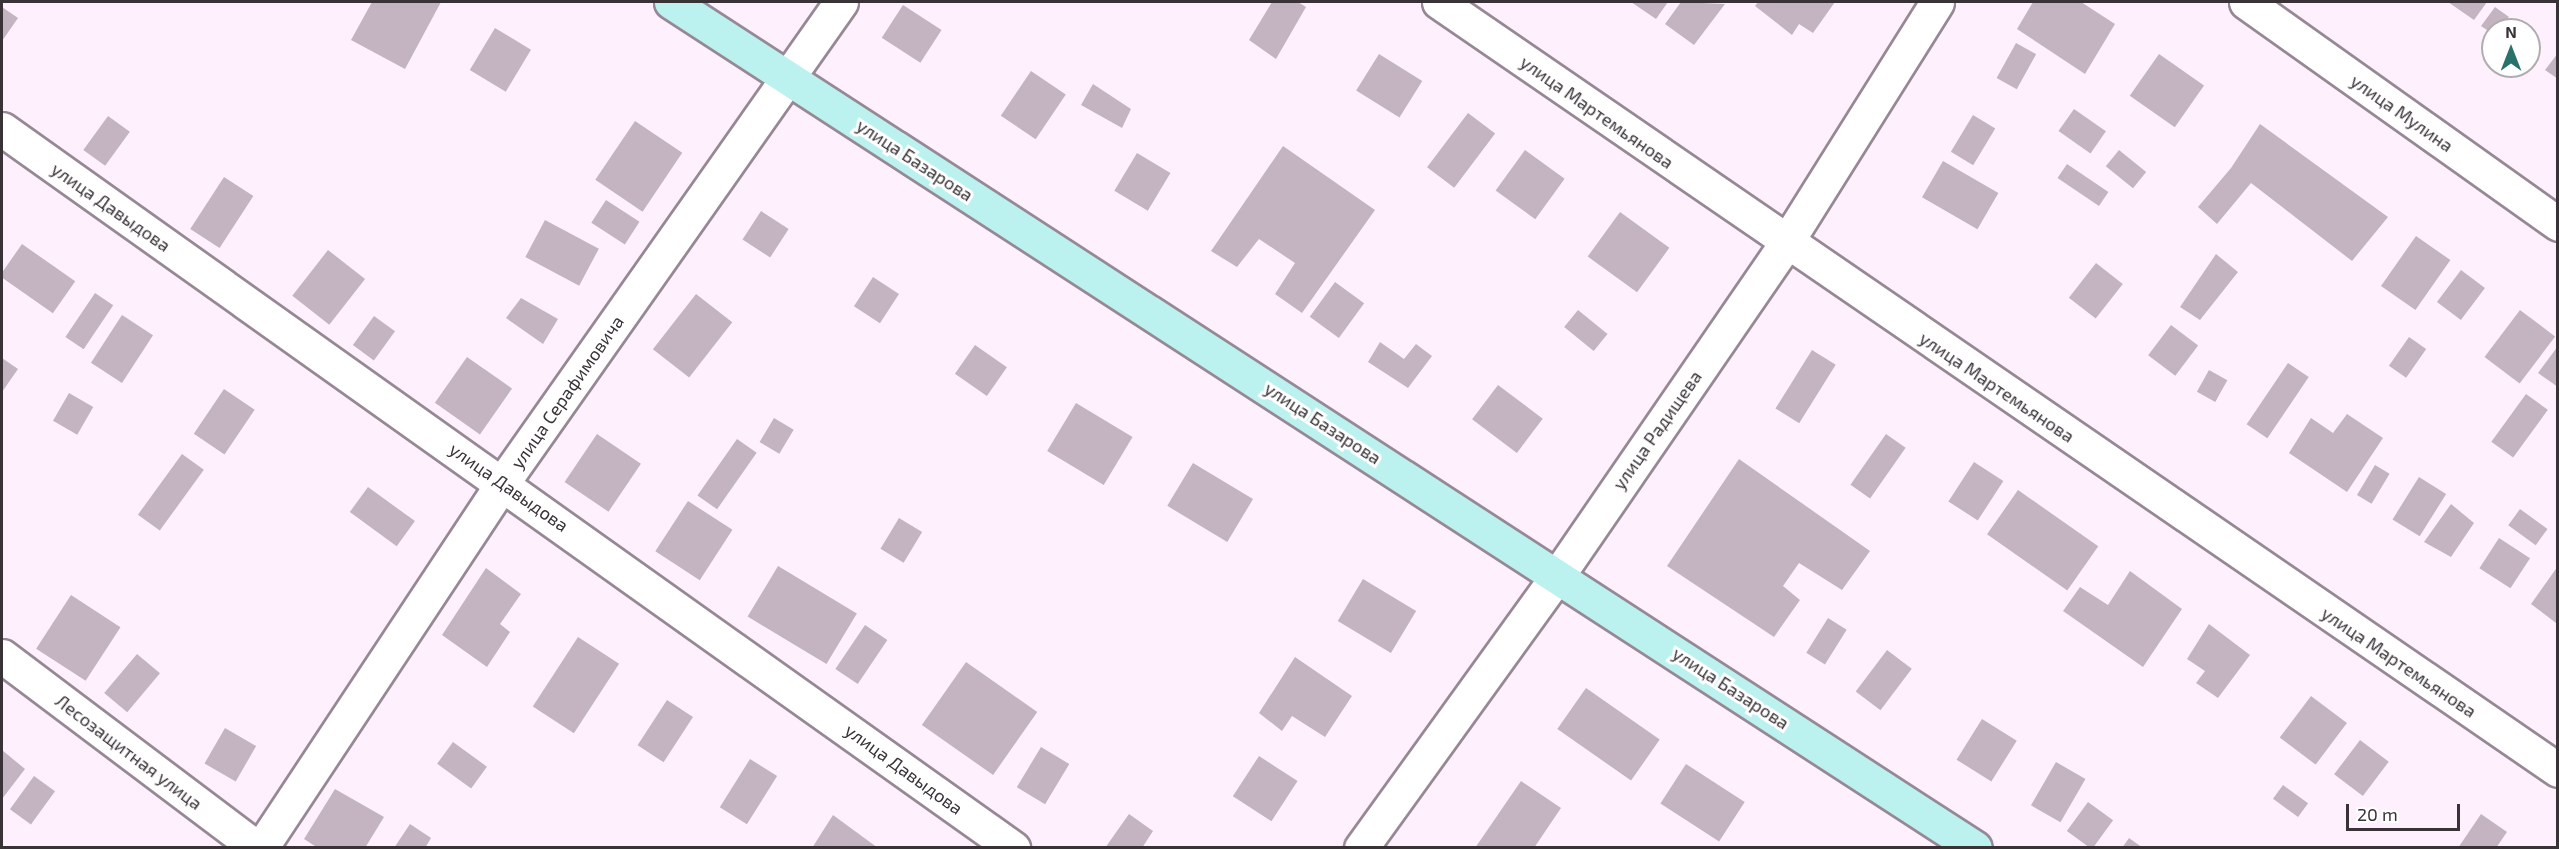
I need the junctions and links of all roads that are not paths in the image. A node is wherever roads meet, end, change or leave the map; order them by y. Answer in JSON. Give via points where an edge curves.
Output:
{"nodes":[{"id":1,"x":671,"y":2,"type":"edge"},
{"id":2,"x":841,"y":2,"type":"edge"},
{"id":3,"x":1439,"y":2,"type":"edge"},
{"id":4,"x":1937,"y":2,"type":"edge"},
{"id":5,"x":2246,"y":2,"type":"edge"},
{"id":6,"x":789,"y":80,"type":"junction"},
{"id":7,"x":2,"y":129,"type":"edge"},
{"id":8,"x":2558,"y":224,"type":"edge"},
{"id":9,"x":1786,"y":243,"type":"junction"},
{"id":10,"x":503,"y":482,"type":"junction"},
{"id":11,"x":1558,"y":574,"type":"junction"},
{"id":12,"x":2,"y":656,"type":"edge"},
{"id":13,"x":2558,"y":770,"type":"edge"},
{"id":14,"x":259,"y":848,"type":"edge"},
{"id":15,"x":1013,"y":848,"type":"edge"},
{"id":16,"x":1361,"y":848,"type":"edge"},
{"id":17,"x":1975,"y":848,"type":"edge"}],
"edges":[{"from":1,"to":6,"type":"main road","name":"улица Базарова"},
{"from":2,"to":6,"type":"street","name":"улица Серафимовича"},
{"from":3,"to":9,"type":"street","name":"улица Мартемьянова"},
{"from":4,"to":9,"type":"street","name":"улица Радищева"},
{"from":5,"to":8,"type":"street","name":"улица Мулина"},
{"from":6,"to":10,"type":"street","name":"улица Серафимовича"},
{"from":6,"to":11,"type":"main road","name":"улица Базарова"},
{"from":7,"to":10,"type":"street","name":"улица Давыдова"},
{"from":9,"to":11,"type":"street","name":"улица Радищева"},
{"from":9,"to":13,"type":"street","name":"улица Мартемьянова"},
{"from":10,"to":14,"type":"street","name":"улица Серафимовича"},
{"from":10,"to":15,"type":"street","name":"улица Давыдова"},
{"from":11,"to":16,"type":"street","name":"улица Радищева"},
{"from":11,"to":17,"type":"main road","name":"улица Базарова"},
{"from":12,"to":14,"type":"street","name":"Лесозащитная улица"}]}
